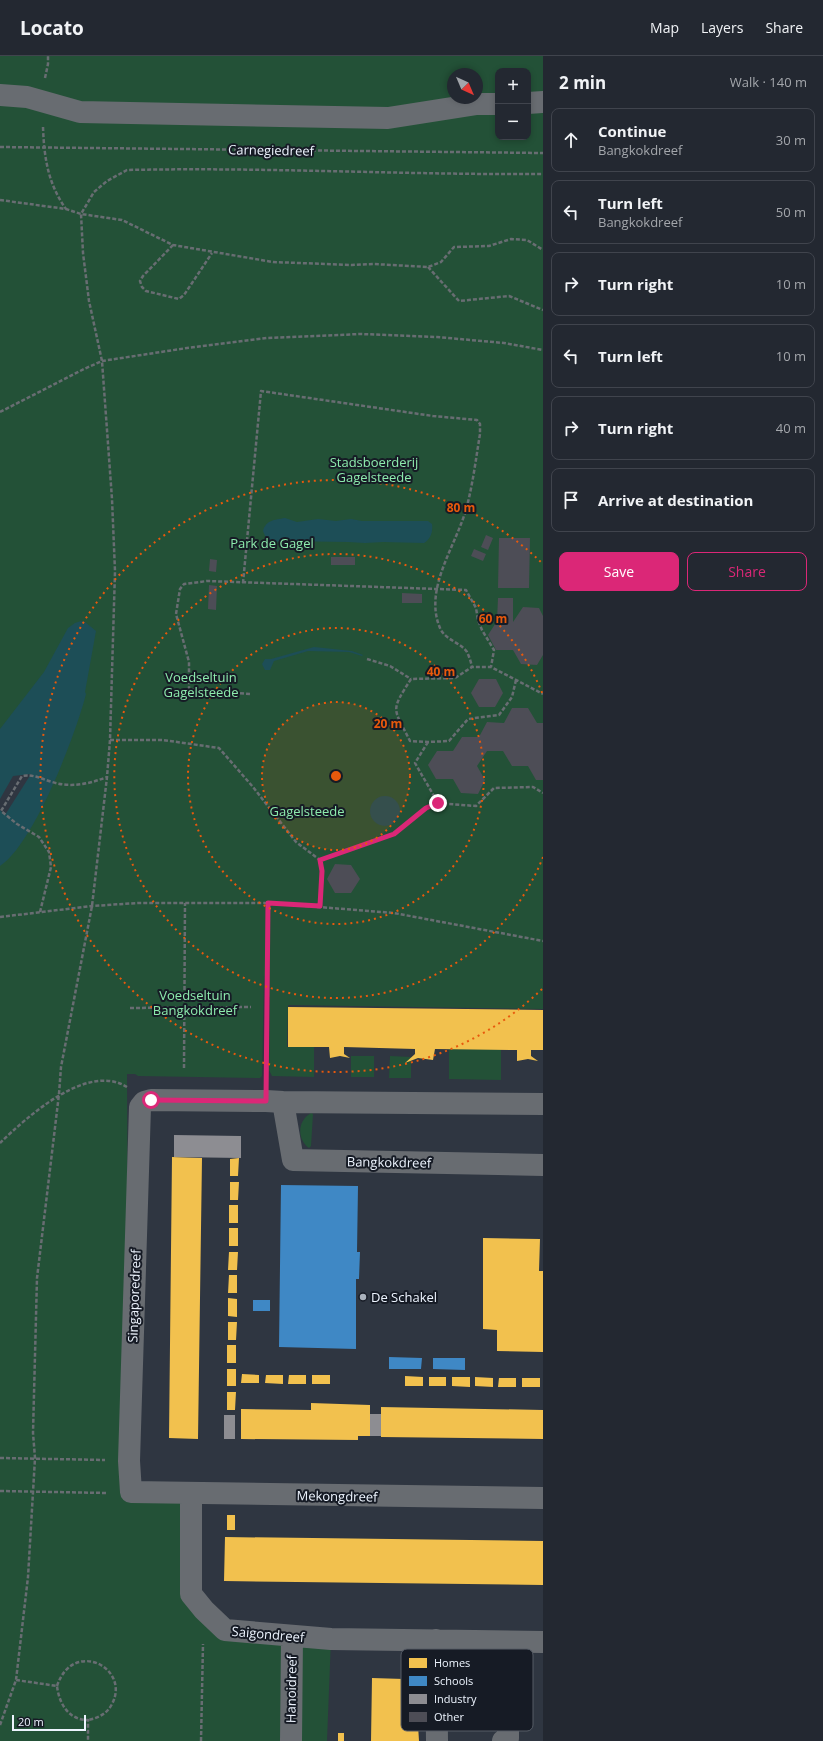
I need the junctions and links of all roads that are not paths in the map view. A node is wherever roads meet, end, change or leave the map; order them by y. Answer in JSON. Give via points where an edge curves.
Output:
{"nodes":[{"id":1,"x":0,"y":96,"type":"edge"},
{"id":2,"x":543,"y":102,"type":"edge"},
{"id":3,"x":531,"y":103,"type":"edge"},
{"id":4,"x":495,"y":104,"type":"edge"},
{"id":5,"x":275,"y":1102,"type":"junction"},
{"id":6,"x":543,"y":1104,"type":"edge"},
{"id":7,"x":543,"y":1165,"type":"edge"},
{"id":8,"x":131,"y":1492,"type":"joint"},
{"id":9,"x":191,"y":1494,"type":"junction"},
{"id":10,"x":543,"y":1498,"type":"edge"},
{"id":11,"x":292,"y":1636,"type":"junction"},
{"id":12,"x":436,"y":1640,"type":"junction"},
{"id":13,"x":543,"y":1642,"type":"edge"},
{"id":14,"x":436,"y":1649,"type":"edge"},
{"id":15,"x":437,"y":1731,"type":"edge"},
{"id":16,"x":508,"y":1731,"type":"edge"},
{"id":17,"x":291,"y":1741,"type":"edge"},
{"id":18,"x":437,"y":1741,"type":"edge"},
{"id":19,"x":503,"y":1741,"type":"edge"}],
"edges":[{"from":1,"to":4,"type":"street","via":[[27,97],[80,112],[388,118],[477,104]]},
{"from":2,"to":3,"type":"street"},
{"from":5,"to":6,"type":"street"},
{"from":5,"to":7,"type":"street","name":"Bangkokdreef","via":[[293,1160]]},
{"from":5,"to":8,"type":"street","name":"Singaporedreef","via":[[151,1100],[144,1102],[140,1107],[129,1461]]},
{"from":8,"to":9,"type":"street","name":"Mekongdreef"},
{"from":9,"to":10,"type":"street","name":"Mekongdreef"},
{"from":9,"to":11,"type":"street","name":"Saigondreef","via":[[191,1594],[225,1630]]},
{"from":11,"to":12,"type":"street","name":"Saigondreef"},
{"from":11,"to":17,"type":"street","name":"Hanoidreef"},
{"from":12,"to":13,"type":"street","name":"Saigondreef"},
{"from":12,"to":14,"type":"street"},
{"from":15,"to":18,"type":"street"},
{"from":16,"to":19,"type":"street","via":[[508,1738]]}]}
